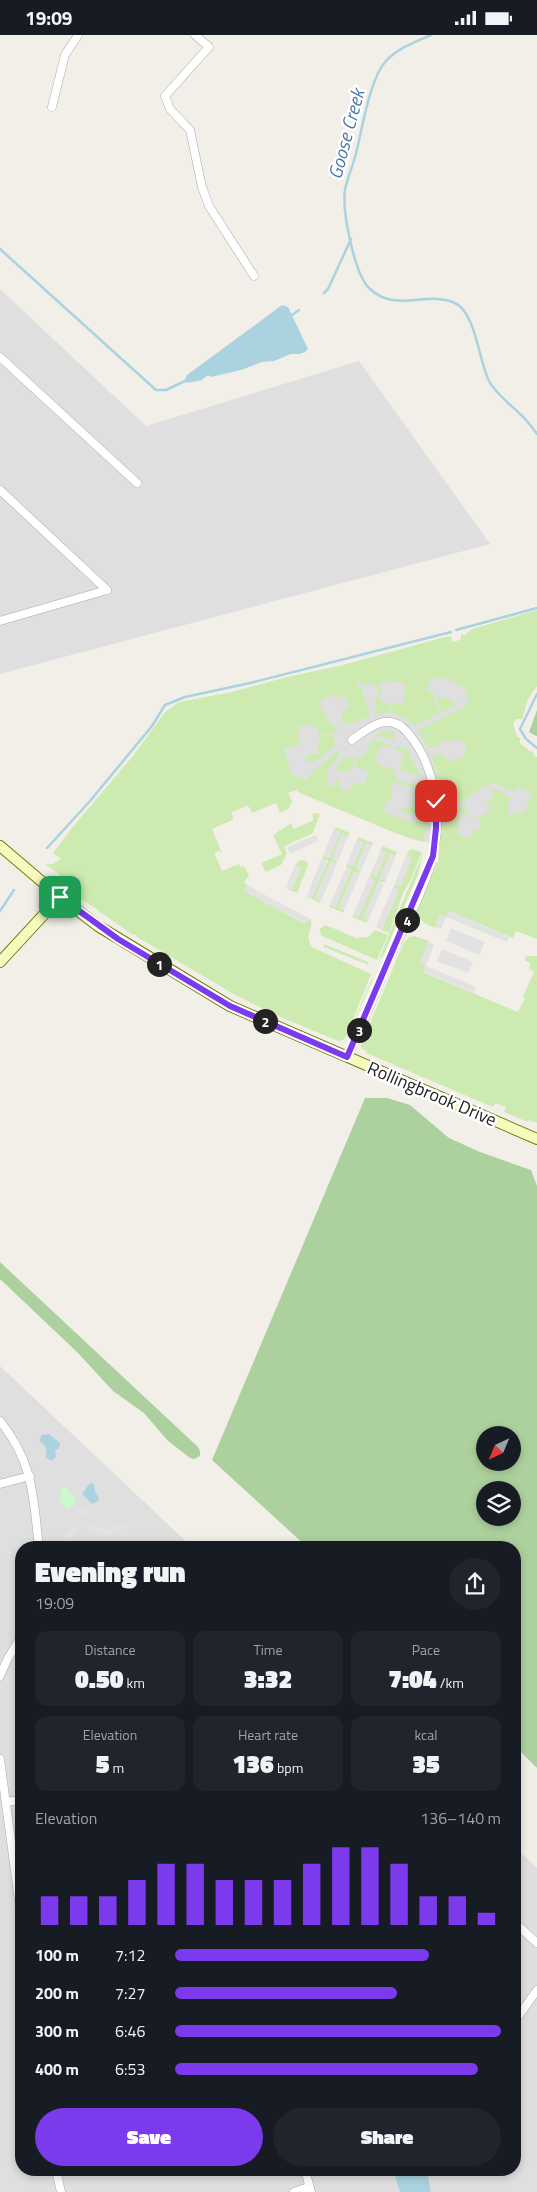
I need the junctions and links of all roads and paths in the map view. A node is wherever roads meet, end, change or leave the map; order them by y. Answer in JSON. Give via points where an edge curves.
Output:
{"nodes":[{"id":1,"x":78,"y":35,"type":"edge"},
{"id":2,"x":195,"y":35,"type":"edge"},
{"id":3,"x":52,"y":107,"type":"dead end"},
{"id":4,"x":254,"y":276,"type":"dead end"},
{"id":5,"x":0,"y":357,"type":"edge"},
{"id":6,"x":137,"y":483,"type":"dead end"},
{"id":7,"x":0,"y":490,"type":"edge"},
{"id":8,"x":0,"y":621,"type":"edge"},
{"id":9,"x":352,"y":740,"type":"dead end"},
{"id":10,"x":2,"y":852,"type":"edge"},
{"id":11,"x":60,"y":897,"type":"junction"},
{"id":12,"x":0,"y":963,"type":"edge"},
{"id":13,"x":347,"y":1057,"type":"junction"},
{"id":14,"x":537,"y":1139,"type":"edge"},
{"id":15,"x":0,"y":1421,"type":"edge"},
{"id":16,"x":30,"y":1476,"type":"junction"},
{"id":17,"x":0,"y":1484,"type":"edge"},
{"id":18,"x":39,"y":1541,"type":"edge"},
{"id":19,"x":15,"y":1647,"type":"edge"},
{"id":20,"x":0,"y":1677,"type":"edge"},
{"id":21,"x":0,"y":1759,"type":"edge"},
{"id":22,"x":15,"y":1801,"type":"edge"},
{"id":23,"x":6,"y":1802,"type":"junction"},
{"id":24,"x":15,"y":1867,"type":"edge"},
{"id":25,"x":521,"y":1928,"type":"edge"},
{"id":26,"x":537,"y":1943,"type":"edge"},
{"id":27,"x":537,"y":1990,"type":"edge"},
{"id":28,"x":521,"y":2013,"type":"edge"},
{"id":29,"x":57,"y":2176,"type":"edge"},
{"id":30,"x":307,"y":2176,"type":"edge"},
{"id":31,"x":310,"y":2189,"type":"edge"},
{"id":32,"x":61,"y":2192,"type":"edge"},
{"id":33,"x":294,"y":2192,"type":"edge"}],
"edges":[{"from":1,"to":3,"type":"street","via":[[63,62]]},
{"from":2,"to":4,"type":"street","via":[[209,47],[166,96],[170,109],[190,129],[209,206]]},
{"from":5,"to":6,"type":"street"},
{"from":7,"to":8,"type":"street","via":[[107,590]]},
{"from":9,"to":13,"type":"street","via":[[376,723],[386,721],[404,728],[419,749],[429,773],[436,801],[436,828],[435,849],[424,881]]},
{"from":10,"to":11,"type":"main road","name":"Rollingbrook Drive"},
{"from":11,"to":12,"type":"main road"},
{"from":11,"to":13,"type":"main road","name":"Rollingbrook Drive","via":[[118,939],[230,1006]]},
{"from":13,"to":14,"type":"main road","name":"Rollingbrook Drive"},
{"from":15,"to":16,"type":"street","via":[[18,1446]]},
{"from":16,"to":17,"type":"street"},
{"from":16,"to":18,"type":"street"},
{"from":19,"to":20,"type":"street"},
{"from":21,"to":23,"type":"street"},
{"from":22,"to":23,"type":"street"},
{"from":23,"to":24,"type":"street"},
{"from":25,"to":26,"type":"street"},
{"from":27,"to":28,"type":"street"},
{"from":29,"to":32,"type":"street"},
{"from":30,"to":31,"type":"street"},
{"from":31,"to":33,"type":"street"}]}
